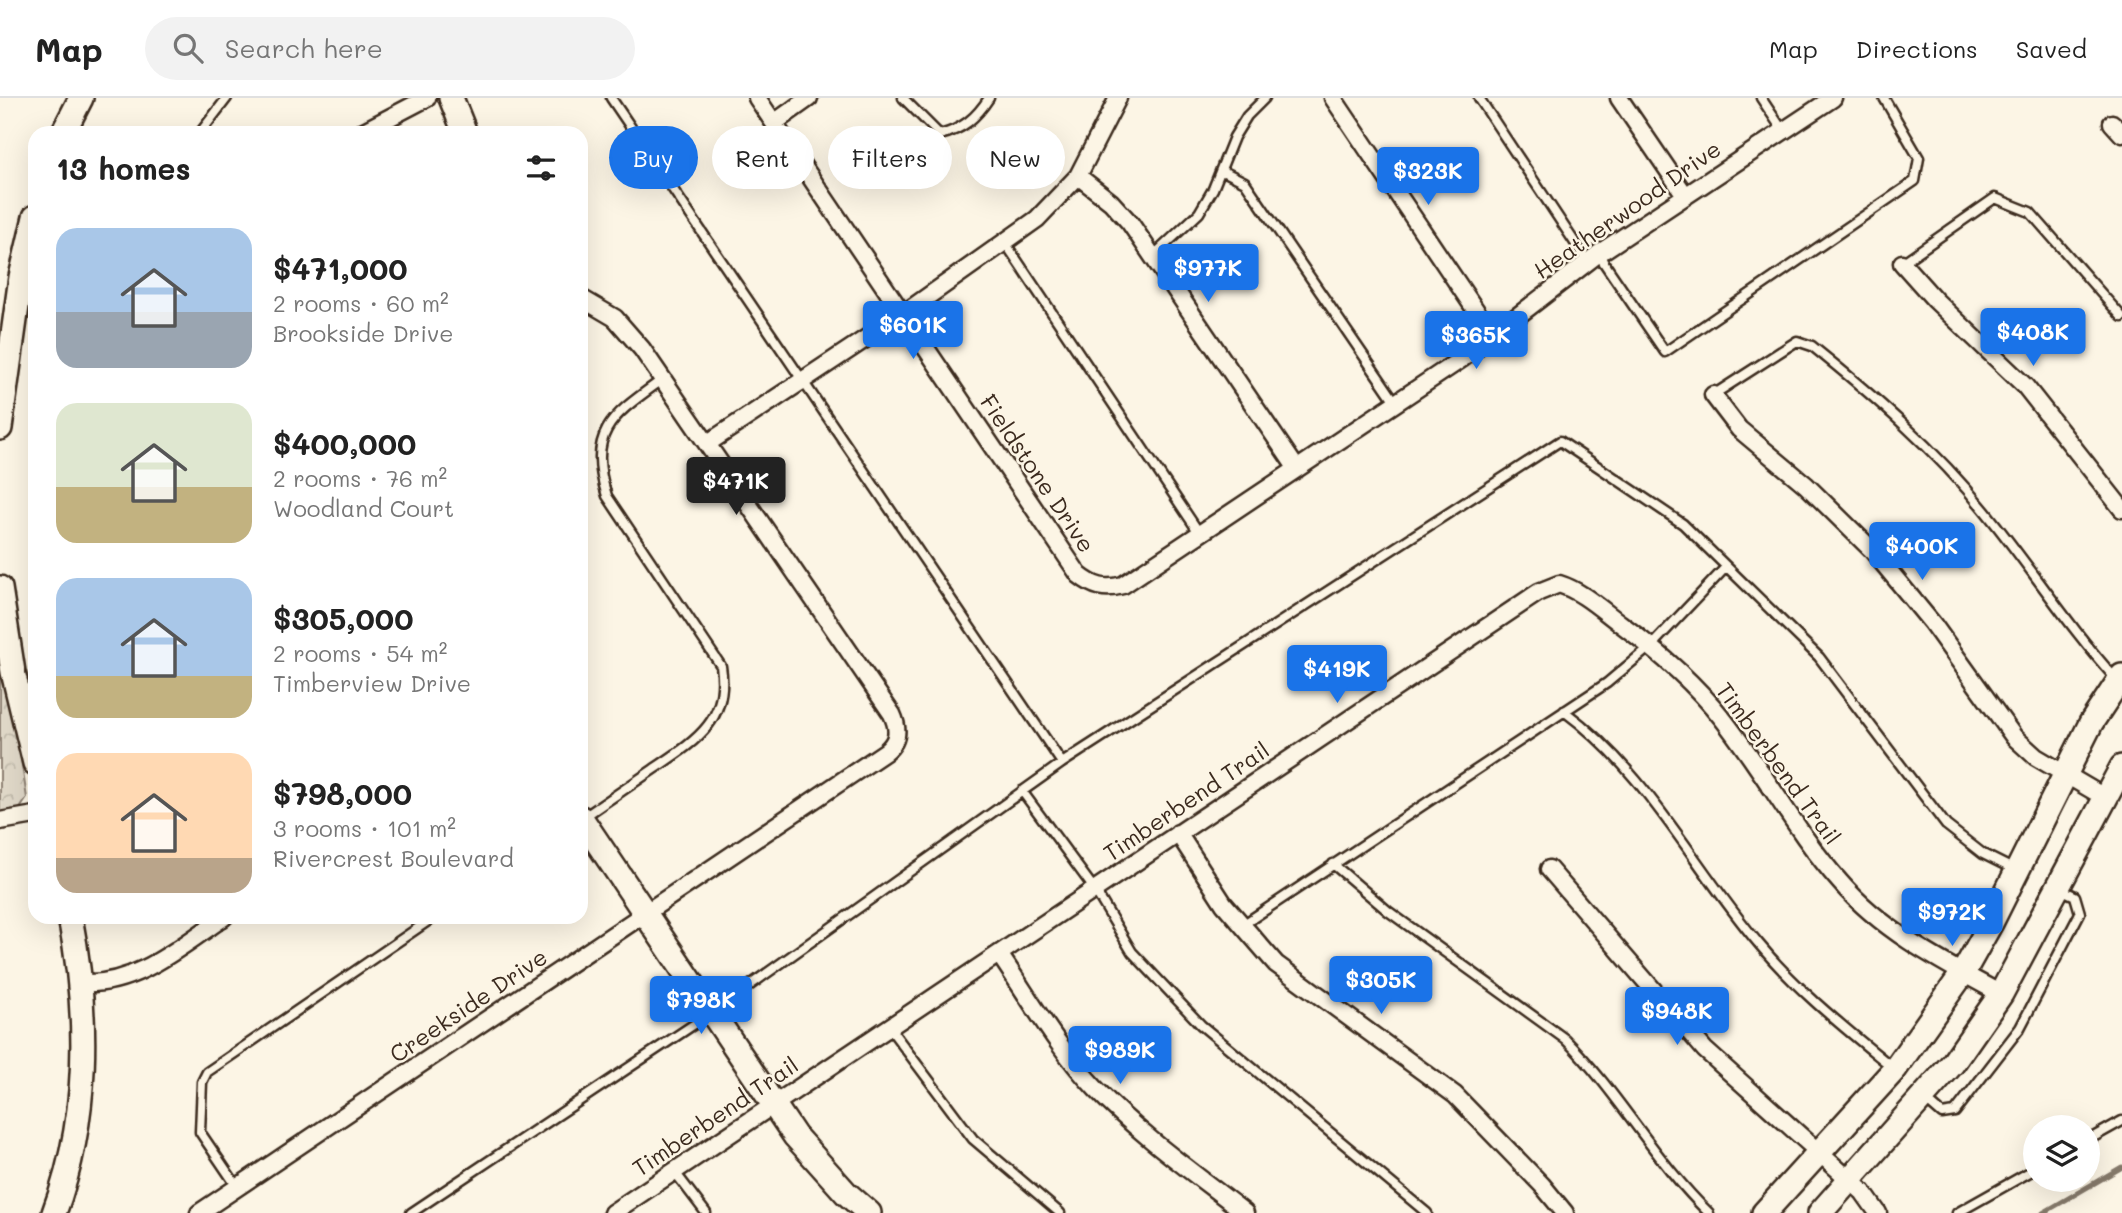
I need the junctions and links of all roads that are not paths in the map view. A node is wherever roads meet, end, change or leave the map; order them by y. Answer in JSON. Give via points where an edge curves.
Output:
{"nodes":[{"id":1,"x":81,"y":98,"type":"edge"},
{"id":2,"x":227,"y":98,"type":"edge"},
{"id":3,"x":427,"y":98,"type":"edge"},
{"id":4,"x":451,"y":98,"type":"edge"},
{"id":5,"x":611,"y":98,"type":"edge"},
{"id":6,"x":757,"y":98,"type":"edge"},
{"id":7,"x":809,"y":98,"type":"edge"},
{"id":8,"x":903,"y":98,"type":"edge"},
{"id":9,"x":989,"y":98,"type":"edge"},
{"id":10,"x":1118,"y":98,"type":"edge"},
{"id":11,"x":1265,"y":98,"type":"edge"},
{"id":12,"x":1333,"y":98,"type":"edge"},
{"id":13,"x":1479,"y":98,"type":"edge"},
{"id":14,"x":1619,"y":98,"type":"edge"},
{"id":15,"x":1761,"y":98,"type":"edge"},
{"id":16,"x":1833,"y":98,"type":"edge"},
{"id":17,"x":1884,"y":98,"type":"edge"},
{"id":18,"x":774,"y":123,"type":"junction"},
{"id":19,"x":67,"y":126,"type":"edge"},
{"id":20,"x":205,"y":126,"type":"edge"},
{"id":21,"x":373,"y":126,"type":"edge"},
{"id":22,"x":461,"y":126,"type":"edge"},
{"id":23,"x":1783,"y":131,"type":"junction"},
{"id":24,"x":1221,"y":170,"type":"junction"},
{"id":25,"x":1078,"y":176,"type":"junction"},
{"id":26,"x":1685,"y":195,"type":"junction"},
{"id":27,"x":1004,"y":241,"type":"junction"},
{"id":28,"x":28,"y":247,"type":"edge"},
{"id":29,"x":1153,"y":256,"type":"junction"},
{"id":30,"x":1593,"y":257,"type":"junction"},
{"id":31,"x":1902,"y":263,"type":"joint"},
{"id":32,"x":588,"y":302,"type":"edge"},
{"id":33,"x":903,"y":314,"type":"junction"},
{"id":34,"x":2122,"y":317,"type":"edge"},
{"id":35,"x":1493,"y":336,"type":"junction"},
{"id":36,"x":663,"y":379,"type":"junction"},
{"id":37,"x":802,"y":381,"type":"junction"},
{"id":38,"x":1713,"y":395,"type":"joint"},
{"id":39,"x":1396,"y":403,"type":"junction"},
{"id":40,"x":1,"y":414,"type":"edge"},
{"id":41,"x":708,"y":443,"type":"junction"},
{"id":42,"x":1297,"y":469,"type":"junction"},
{"id":43,"x":2122,"y":509,"type":"edge"},
{"id":44,"x":1200,"y":534,"type":"junction"},
{"id":45,"x":1726,"y":566,"type":"junction"},
{"id":46,"x":1100,"y":587,"type":"joint"},
{"id":47,"x":0,"y":589,"type":"edge"},
{"id":48,"x":1651,"y":646,"type":"junction"},
{"id":49,"x":2120,"y":679,"type":"edge"},
{"id":50,"x":1564,"y":711,"type":"junction"},
{"id":51,"x":28,"y":734,"type":"edge"},
{"id":52,"x":1062,"y":763,"type":"junction"},
{"id":53,"x":2122,"y":767,"type":"edge"},
{"id":54,"x":2065,"y":775,"type":"junction"},
{"id":55,"x":1022,"y":791,"type":"junction"},
{"id":56,"x":2104,"y":797,"type":"junction"},
{"id":57,"x":28,"y":816,"type":"edge"},
{"id":58,"x":0,"y":821,"type":"edge"},
{"id":59,"x":588,"y":825,"type":"edge"},
{"id":60,"x":588,"y":834,"type":"edge"},
{"id":61,"x":1178,"y":834,"type":"junction"},
{"id":62,"x":1333,"y":864,"type":"junction"},
{"id":63,"x":1549,"y":869,"type":"dead end"},
{"id":64,"x":2017,"y":871,"type":"junction"},
{"id":65,"x":2057,"y":887,"type":"junction"},
{"id":66,"x":1095,"y":890,"type":"junction"},
{"id":67,"x":645,"y":914,"type":"junction"},
{"id":68,"x":71,"y":924,"type":"edge"},
{"id":69,"x":213,"y":924,"type":"edge"},
{"id":70,"x":424,"y":924,"type":"edge"},
{"id":71,"x":1241,"y":926,"type":"junction"},
{"id":72,"x":999,"y":954,"type":"junction"},
{"id":73,"x":1963,"y":973,"type":"junction"},
{"id":74,"x":80,"y":983,"type":"junction"},
{"id":75,"x":2001,"y":994,"type":"junction"},
{"id":76,"x":711,"y":1013,"type":"junction"},
{"id":77,"x":889,"y":1027,"type":"junction"},
{"id":78,"x":1895,"y":1069,"type":"junction"},
{"id":79,"x":1923,"y":1098,"type":"junction"},
{"id":80,"x":773,"y":1105,"type":"junction"},
{"id":81,"x":2122,"y":1121,"type":"edge"},
{"id":82,"x":2100,"y":1133,"type":"edge"},
{"id":83,"x":1819,"y":1154,"type":"junction"},
{"id":84,"x":674,"y":1171,"type":"junction"},
{"id":85,"x":2023,"y":1176,"type":"edge"},
{"id":86,"x":1850,"y":1181,"type":"junction"},
{"id":87,"x":238,"y":1188,"type":"junction"},
{"id":88,"x":54,"y":1213,"type":"edge"},
{"id":89,"x":199,"y":1213,"type":"edge"},
{"id":90,"x":411,"y":1213,"type":"edge"},
{"id":91,"x":612,"y":1213,"type":"edge"},
{"id":92,"x":706,"y":1213,"type":"edge"},
{"id":93,"x":869,"y":1213,"type":"edge"},
{"id":94,"x":1060,"y":1213,"type":"edge"},
{"id":95,"x":1245,"y":1213,"type":"edge"},
{"id":96,"x":1427,"y":1213,"type":"edge"},
{"id":97,"x":1565,"y":1213,"type":"edge"},
{"id":98,"x":1709,"y":1213,"type":"edge"},
{"id":99,"x":1764,"y":1213,"type":"edge"},
{"id":100,"x":1820,"y":1213,"type":"edge"},
{"id":101,"x":1878,"y":1213,"type":"edge"},
{"id":102,"x":1957,"y":1213,"type":"edge"}],
"edges":[{"from":1,"to":19,"type":"street"},
{"from":2,"to":20,"type":"lane"},
{"from":3,"to":21,"type":"street"},
{"from":4,"to":22,"type":"street"},
{"from":5,"to":37,"type":"lane"},
{"from":6,"to":18,"type":"street","name":"Fieldstone Drive"},
{"from":7,"to":18,"type":"street"},
{"from":8,"to":9,"type":"lane","via":[[940,135],[973,120]]},
{"from":10,"to":25,"type":"street"},
{"from":11,"to":24,"type":"lane","via":[[1234,137]]},
{"from":12,"to":35,"type":"street"},
{"from":13,"to":30,"type":"lane"},
{"from":14,"to":26,"type":"street"},
{"from":15,"to":23,"type":"lane"},
{"from":16,"to":23,"type":"street","name":"Heatherwood Drive"},
{"from":17,"to":30,"type":"lane","via":[[1919,158],[1914,181],[1665,352]]},
{"from":18,"to":33,"type":"street","name":"Fieldstone Drive"},
{"from":23,"to":26,"type":"street","name":"Heatherwood Drive"},
{"from":24,"to":29,"type":"lane","via":[[1199,213]]},
{"from":24,"to":39,"type":"lane","via":[[1245,182]]},
{"from":25,"to":27,"type":"street","via":[[1037,219]]},
{"from":25,"to":29,"type":"street","via":[[1111,202]]},
{"from":26,"to":30,"type":"street","name":"Heatherwood Drive"},
{"from":27,"to":33,"type":"street"},
{"from":27,"to":44,"type":"lane"},
{"from":28,"to":40,"type":"street"},
{"from":29,"to":42,"type":"street"},
{"from":30,"to":35,"type":"street","name":"Heatherwood Drive"},
{"from":31,"to":34,"type":"lane","via":[[1995,198],[2030,212]]},
{"from":31,"to":43,"type":"street","via":[[2025,386]]},
{"from":32,"to":36,"type":"street","via":[[615,318]]},
{"from":33,"to":37,"type":"street"},
{"from":33,"to":46,"type":"street","name":"Fieldstone Drive","via":[[1079,575]]},
{"from":35,"to":39,"type":"street","name":"Heatherwood Drive"},
{"from":36,"to":41,"type":"street"},
{"from":36,"to":59,"type":"lane","via":[[608,424],[601,439],[600,474],[607,496],[721,666],[724,687],[715,717],[697,739]]},
{"from":37,"to":41,"type":"street"},
{"from":37,"to":52,"type":"lane"},
{"from":38,"to":49,"type":"lane","via":[[1797,341],[1812,346],[1933,453],[1984,509],[2085,646]]},
{"from":38,"to":54,"type":"street","via":[[1739,429],[1806,485],[1872,551],[1932,623],[2014,737]]},
{"from":39,"to":42,"type":"street","name":"Heatherwood Drive"},
{"from":41,"to":67,"type":"street","name":"Creekside Drive","via":[[892,714],[897,736],[885,752]]},
{"from":42,"to":44,"type":"street","name":"Heatherwood Drive"},
{"from":44,"to":46,"type":"street","name":"Heatherwood Drive","via":[[1124,585]]},
{"from":45,"to":48,"type":"lane"},
{"from":45,"to":52,"type":"lane","via":[[1683,524],[1560,441]]},
{"from":45,"to":64,"type":"lane","via":[[1819,657],[1946,825],[1983,854]]},
{"from":47,"to":51,"type":"street"},
{"from":48,"to":50,"type":"lane"},
{"from":48,"to":61,"type":"street","name":"Timberbend Trail","via":[[1571,588],[1549,586]]},
{"from":48,"to":73,"type":"street","name":"Timberbend Trail","via":[[1721,716],[1841,884],[1899,934]]},
{"from":49,"to":54,"type":"street"},
{"from":50,"to":62,"type":"lane"},
{"from":50,"to":78,"type":"lane","via":[[1589,729],[1657,803],[1758,944],[1831,1017]]},
{"from":52,"to":55,"type":"lane"},
{"from":53,"to":56,"type":"street"},
{"from":54,"to":56,"type":"street"},
{"from":54,"to":64,"type":"street"},
{"from":55,"to":66,"type":"lane"},
{"from":55,"to":76,"type":"lane"},
{"from":56,"to":65,"type":"street"},
{"from":57,"to":58,"type":"street"},
{"from":60,"to":67,"type":"street"},
{"from":61,"to":66,"type":"street","name":"Timberbend Trail"},
{"from":61,"to":71,"type":"street"},
{"from":62,"to":71,"type":"lane"},
{"from":62,"to":98,"type":"lane","via":[[1388,911],[1565,1039],[1587,1060],[1673,1175]]},
{"from":63,"to":83,"type":"street","via":[[1705,1050]]},
{"from":64,"to":73,"type":"street"},
{"from":65,"to":75,"type":"street"},
{"from":65,"to":79,"type":"lane","via":[[2075,896],[2080,913],[2020,1028],[1955,1112],[1942,1114]]},
{"from":66,"to":72,"type":"street","name":"Timberbend Trail"},
{"from":66,"to":96,"type":"lane","via":[[1132,952],[1201,1024]]},
{"from":67,"to":76,"type":"street"},
{"from":67,"to":87,"type":"street","name":"Creekside Drive"},
{"from":68,"to":74,"type":"street"},
{"from":69,"to":74,"type":"street","via":[[135,973],[114,981]]},
{"from":70,"to":87,"type":"lane","via":[[207,1072],[202,1082],[200,1132]]},
{"from":71,"to":97,"type":"street","via":[[1276,964],[1455,1095]]},
{"from":72,"to":77,"type":"street","name":"Timberbend Trail"},
{"from":72,"to":95,"type":"street","via":[[1072,1061],[1096,1088],[1139,1130]]},
{"from":73,"to":75,"type":"street","name":"Timberbend Trail"},
{"from":73,"to":78,"type":"street"},
{"from":74,"to":88,"type":"street","via":[[80,1104],[71,1159]]},
{"from":75,"to":79,"type":"street"},
{"from":76,"to":80,"type":"street"},
{"from":76,"to":90,"type":"lane"},
{"from":77,"to":80,"type":"street","name":"Timberbend Trail"},
{"from":77,"to":94,"type":"lane","via":[[973,1139]]},
{"from":78,"to":83,"type":"street"},
{"from":79,"to":86,"type":"street"},
{"from":80,"to":84,"type":"street","name":"Timberbend Trail"},
{"from":80,"to":93,"type":"street","via":[[821,1167]]},
{"from":81,"to":82,"type":"lane"},
{"from":83,"to":86,"type":"street"},
{"from":83,"to":99,"type":"street"},
{"from":84,"to":91,"type":"street","name":"Timberbend Trail"},
{"from":84,"to":92,"type":"lane"},
{"from":85,"to":102,"type":"lane"},
{"from":86,"to":100,"type":"street"},
{"from":86,"to":101,"type":"street"},
{"from":87,"to":89,"type":"street","name":"Creekside Drive"}]}
